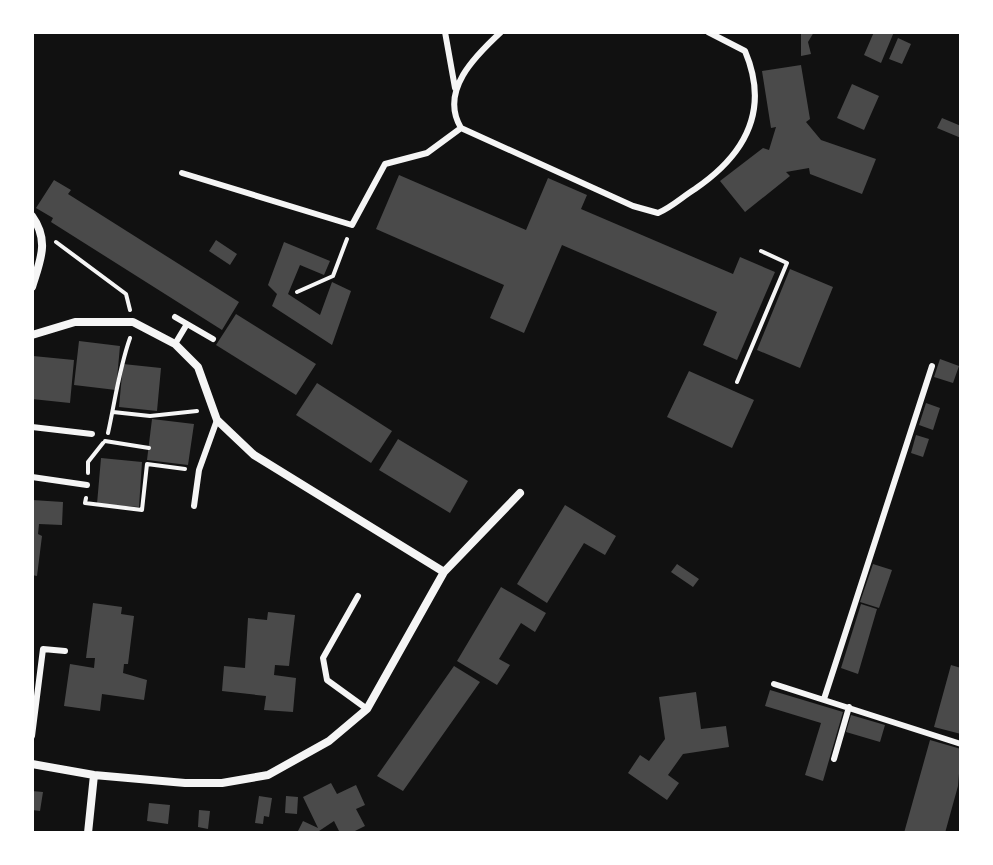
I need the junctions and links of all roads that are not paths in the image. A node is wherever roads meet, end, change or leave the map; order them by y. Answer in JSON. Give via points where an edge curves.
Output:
{"nodes":[{"id":1,"x":445,"y":32,"type":"edge"},
{"id":2,"x":501,"y":32,"type":"edge"},
{"id":3,"x":708,"y":32,"type":"edge"},
{"id":4,"x":455,"y":88,"type":"junction"},
{"id":5,"x":461,"y":128,"type":"junction"},
{"id":6,"x":182,"y":173,"type":"dead end"},
{"id":7,"x":32,"y":216,"type":"edge"},
{"id":8,"x":32,"y":287,"type":"edge"},
{"id":9,"x":175,"y":317,"type":"dead end"},
{"id":10,"x":187,"y":324,"type":"junction"},
{"id":11,"x":32,"y":335,"type":"edge"},
{"id":12,"x":213,"y":339,"type":"dead end"},
{"id":13,"x":175,"y":344,"type":"junction"},
{"id":14,"x":932,"y":366,"type":"dead end"},
{"id":15,"x":217,"y":420,"type":"junction"},
{"id":16,"x":32,"y":427,"type":"edge"},
{"id":17,"x":92,"y":434,"type":"road end"},
{"id":18,"x":32,"y":477,"type":"edge"},
{"id":19,"x":87,"y":485,"type":"road end"},
{"id":20,"x":520,"y":493,"type":"dead end"},
{"id":21,"x":194,"y":506,"type":"dead end"},
{"id":22,"x":444,"y":572,"type":"junction"},
{"id":23,"x":358,"y":596,"type":"dead end"},
{"id":24,"x":65,"y":651,"type":"dead end"},
{"id":25,"x":774,"y":684,"type":"dead end"},
{"id":26,"x":824,"y":699,"type":"junction"},
{"id":27,"x":849,"y":707,"type":"junction"},
{"id":28,"x":367,"y":709,"type":"junction"},
{"id":29,"x":32,"y":736,"type":"edge"},
{"id":30,"x":961,"y":744,"type":"edge"},
{"id":31,"x":834,"y":759,"type":"dead end"},
{"id":32,"x":32,"y":764,"type":"edge"},
{"id":33,"x":94,"y":775,"type":"junction"},
{"id":34,"x":88,"y":833,"type":"edge"}],
"edges":[{"from":1,"to":4,"type":"lane"},
{"from":2,"to":4,"type":"lane"},
{"from":3,"to":5,"type":"lane","via":[[745,51],[751,66],[751,125],[736,155],[708,181],[658,213]]},
{"from":4,"to":5,"type":"lane","via":[[455,118]]},
{"from":5,"to":6,"type":"lane","via":[[427,153],[385,164],[352,225]]},
{"from":7,"to":8,"type":"street","via":[[44,235]]},
{"from":9,"to":10,"type":"lane"},
{"from":10,"to":12,"type":"lane"},
{"from":10,"to":13,"type":"lane"},
{"from":11,"to":13,"type":"street","via":[[75,322],[133,322]]},
{"from":13,"to":15,"type":"street","via":[[198,367]]},
{"from":14,"to":26,"type":"lane"},
{"from":15,"to":21,"type":"lane","via":[[199,470]]},
{"from":15,"to":22,"type":"street","via":[[254,455]]},
{"from":16,"to":17,"type":"lane"},
{"from":18,"to":19,"type":"lane"},
{"from":20,"to":22,"type":"street"},
{"from":22,"to":28,"type":"street"},
{"from":23,"to":28,"type":"lane","via":[[323,658],[327,680]]},
{"from":24,"to":29,"type":"lane","via":[[43,649]]},
{"from":25,"to":26,"type":"lane"},
{"from":26,"to":27,"type":"lane"},
{"from":27,"to":30,"type":"lane"},
{"from":27,"to":31,"type":"lane"},
{"from":28,"to":33,"type":"street","via":[[329,741],[268,775],[185,783]]},
{"from":32,"to":33,"type":"street"},
{"from":33,"to":34,"type":"street"}]}
